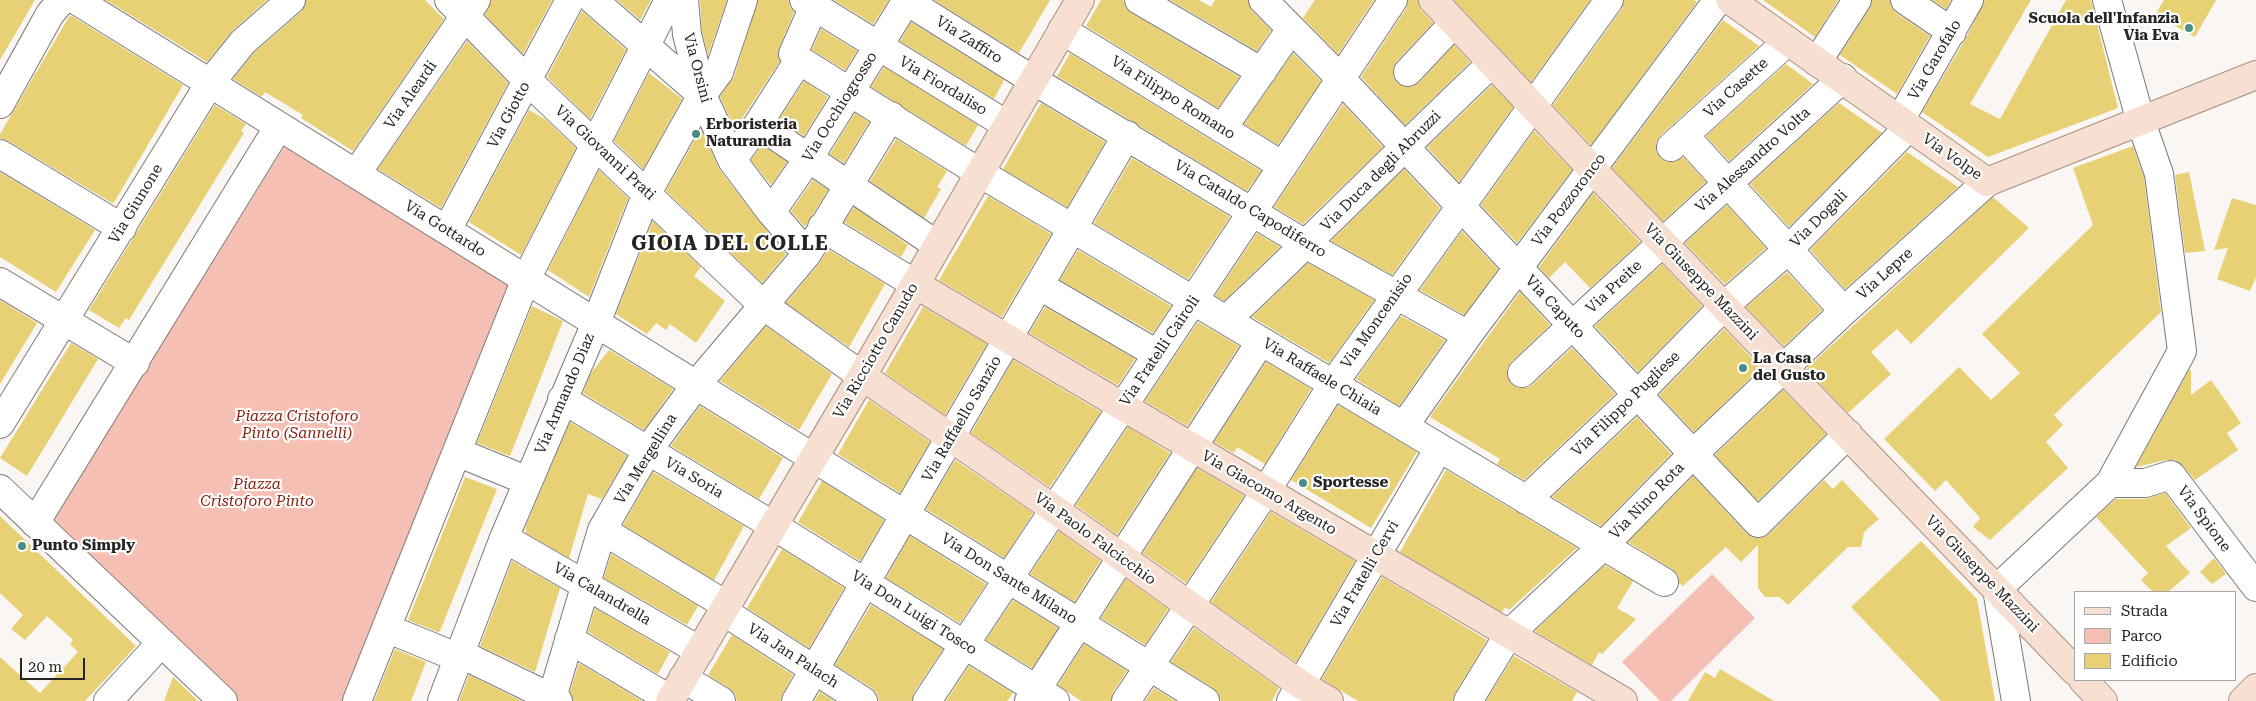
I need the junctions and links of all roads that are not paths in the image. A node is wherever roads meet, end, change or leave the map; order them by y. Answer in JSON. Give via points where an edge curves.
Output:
{"nodes":[{"id":1,"x":62,"y":0,"type":"edge"},
{"id":2,"x":76,"y":0,"type":"edge"},
{"id":3,"x":291,"y":0,"type":"edge"},
{"id":4,"x":570,"y":0,"type":"edge"},
{"id":5,"x":593,"y":0,"type":"edge"},
{"id":6,"x":669,"y":0,"type":"edge"},
{"id":7,"x":684,"y":0,"type":"edge"},
{"id":8,"x":743,"y":0,"type":"edge"},
{"id":9,"x":906,"y":0,"type":"edge"},
{"id":10,"x":1080,"y":0,"type":"edge"},
{"id":11,"x":1139,"y":0,"type":"edge"},
{"id":12,"x":1263,"y":0,"type":"edge"},
{"id":13,"x":1393,"y":0,"type":"edge"},
{"id":14,"x":1433,"y":0,"type":"edge"},
{"id":15,"x":1609,"y":0,"type":"edge"},
{"id":16,"x":1718,"y":0,"type":"edge"},
{"id":17,"x":1730,"y":0,"type":"edge"},
{"id":18,"x":1857,"y":0,"type":"edge"},
{"id":19,"x":1905,"y":0,"type":"edge"},
{"id":20,"x":1969,"y":0,"type":"edge"},
{"id":21,"x":2107,"y":0,"type":"edge"},
{"id":22,"x":809,"y":3,"type":"edge"},
{"id":23,"x":463,"y":6,"type":"edge"},
{"id":24,"x":1454,"y":23,"type":"junction"},
{"id":25,"x":1291,"y":29,"type":"junction"},
{"id":26,"x":1062,"y":30,"type":"junction"},
{"id":27,"x":1952,"y":32,"type":"junction"},
{"id":28,"x":1788,"y":41,"type":"junction"},
{"id":29,"x":646,"y":46,"type":"junction"},
{"id":30,"x":878,"y":46,"type":"junction"},
{"id":31,"x":799,"y":60,"type":"junction"},
{"id":32,"x":1817,"y":62,"type":"junction"},
{"id":33,"x":1491,"y":64,"type":"junction"},
{"id":34,"x":1262,"y":72,"type":"junction"},
{"id":35,"x":1408,"y":72,"type":"dead end"},
{"id":36,"x":2256,"y":75,"type":"edge"},
{"id":37,"x":1843,"y":78,"type":"junction"},
{"id":38,"x":1341,"y":79,"type":"junction"},
{"id":39,"x":528,"y":80,"type":"junction"},
{"id":40,"x":1033,"y":80,"type":"junction"},
{"id":41,"x":210,"y":83,"type":"junction"},
{"id":42,"x":849,"y":92,"type":"junction"},
{"id":43,"x":702,"y":94,"type":"junction"},
{"id":44,"x":0,"y":104,"type":"edge"},
{"id":45,"x":1532,"y":105,"type":"junction"},
{"id":46,"x":891,"y":116,"type":"junction"},
{"id":47,"x":2141,"y":122,"type":"junction"},
{"id":48,"x":758,"y":124,"type":"junction"},
{"id":49,"x":1904,"y":124,"type":"junction"},
{"id":50,"x":1007,"y":125,"type":"junction"},
{"id":51,"x":279,"y":126,"type":"junction"},
{"id":52,"x":1222,"y":129,"type":"junction"},
{"id":53,"x":1127,"y":135,"type":"junction"},
{"id":54,"x":595,"y":144,"type":"junction"},
{"id":55,"x":1403,"y":147,"type":"junction"},
{"id":56,"x":0,"y":154,"type":"edge"},
{"id":57,"x":808,"y":159,"type":"junction"},
{"id":58,"x":732,"y":160,"type":"junction"},
{"id":59,"x":1283,"y":166,"type":"junction"},
{"id":60,"x":1592,"y":170,"type":"junction"},
{"id":61,"x":980,"y":173,"type":"junction"},
{"id":62,"x":356,"y":174,"type":"junction"},
{"id":63,"x":1987,"y":182,"type":"junction"},
{"id":64,"x":1729,"y":184,"type":"junction"},
{"id":65,"x":848,"y":185,"type":"junction"},
{"id":66,"x":647,"y":192,"type":"junction"},
{"id":67,"x":1460,"y":206,"type":"junction"},
{"id":68,"x":771,"y":212,"type":"junction"},
{"id":69,"x":1253,"y":212,"type":"junction"},
{"id":70,"x":822,"y":227,"type":"junction"},
{"id":71,"x":122,"y":228,"type":"junction"},
{"id":72,"x":1073,"y":228,"type":"junction"},
{"id":73,"x":447,"y":230,"type":"junction"},
{"id":74,"x":1662,"y":242,"type":"junction"},
{"id":75,"x":937,"y":245,"type":"junction"},
{"id":76,"x":1307,"y":245,"type":"junction"},
{"id":77,"x":1789,"y":249,"type":"junction"},
{"id":78,"x":807,"y":254,"type":"junction"},
{"id":79,"x":1518,"y":268,"type":"junction"},
{"id":80,"x":526,"y":279,"type":"junction"},
{"id":81,"x":0,"y":282,"type":"edge"},
{"id":82,"x":914,"y":284,"type":"junction"},
{"id":83,"x":1040,"y":286,"type":"junction"},
{"id":84,"x":1396,"y":294,"type":"junction"},
{"id":85,"x":1193,"y":301,"type":"junction"},
{"id":86,"x":763,"y":305,"type":"junction"},
{"id":87,"x":1724,"y":306,"type":"junction"},
{"id":88,"x":1844,"y":310,"type":"junction"},
{"id":89,"x":64,"y":320,"type":"junction"},
{"id":90,"x":1226,"y":320,"type":"junction"},
{"id":91,"x":596,"y":323,"type":"junction"},
{"id":92,"x":1572,"y":325,"type":"junction"},
{"id":93,"x":1468,"y":335,"type":"junction"},
{"id":94,"x":1008,"y":338,"type":"junction"},
{"id":95,"x":1261,"y":341,"type":"junction"},
{"id":96,"x":1157,"y":354,"type":"junction"},
{"id":97,"x":135,"y":363,"type":"junction"},
{"id":98,"x":1784,"y":368,"type":"junction"},
{"id":99,"x":1522,"y":374,"type":"dead end"},
{"id":100,"x":862,"y":376,"type":"junction"},
{"id":101,"x":1332,"y":384,"type":"junction"},
{"id":102,"x":696,"y":385,"type":"junction"},
{"id":103,"x":1637,"y":395,"type":"junction"},
{"id":104,"x":562,"y":399,"type":"junction"},
{"id":105,"x":1123,"y":407,"type":"junction"},
{"id":106,"x":0,"y":424,"type":"edge"},
{"id":107,"x":1404,"y":426,"type":"junction"},
{"id":108,"x":1848,"y":434,"type":"junction"},
{"id":109,"x":952,"y":437,"type":"junction"},
{"id":110,"x":1192,"y":448,"type":"junction"},
{"id":111,"x":1439,"y":448,"type":"junction"},
{"id":112,"x":648,"y":450,"type":"junction"},
{"id":113,"x":457,"y":452,"type":"junction"},
{"id":114,"x":1693,"y":454,"type":"junction"},
{"id":115,"x":814,"y":458,"type":"junction"},
{"id":116,"x":528,"y":481,"type":"junction"},
{"id":117,"x":2110,"y":483,"type":"junction"},
{"id":118,"x":0,"y":489,"type":"edge"},
{"id":119,"x":1266,"y":491,"type":"junction"},
{"id":120,"x":1526,"y":500,"type":"junction"},
{"id":121,"x":1054,"y":509,"type":"junction"},
{"id":122,"x":906,"y":515,"type":"junction"},
{"id":123,"x":35,"y":523,"type":"junction"},
{"id":124,"x":774,"y":526,"type":"junction"},
{"id":125,"x":602,"y":530,"type":"junction"},
{"id":126,"x":504,"y":538,"type":"junction"},
{"id":127,"x":1604,"y":546,"type":"junction"},
{"id":128,"x":1375,"y":556,"type":"junction"},
{"id":129,"x":1122,"y":558,"type":"junction"},
{"id":130,"x":1008,"y":578,"type":"junction"},
{"id":131,"x":1664,"y":582,"type":"dead end"},
{"id":132,"x":866,"y":583,"type":"junction"},
{"id":133,"x":585,"y":585,"type":"junction"},
{"id":134,"x":2256,"y":587,"type":"edge"},
{"id":135,"x":1997,"y":589,"type":"junction"},
{"id":136,"x":1189,"y":606,"type":"junction"},
{"id":137,"x":725,"y":608,"type":"junction"},
{"id":138,"x":1079,"y":623,"type":"junction"},
{"id":139,"x":386,"y":628,"type":"junction"},
{"id":140,"x":1508,"y":634,"type":"junction"},
{"id":141,"x":569,"y":639,"type":"junction"},
{"id":142,"x":161,"y":643,"type":"junction"},
{"id":143,"x":965,"y":645,"type":"junction"},
{"id":144,"x":700,"y":651,"type":"junction"},
{"id":145,"x":460,"y":656,"type":"junction"},
{"id":146,"x":1148,"y":666,"type":"junction"},
{"id":147,"x":814,"y":670,"type":"junction"},
{"id":148,"x":2074,"y":670,"type":"edge"},
{"id":149,"x":2084,"y":681,"type":"edge"},
{"id":150,"x":2256,"y":689,"type":"edge"},
{"id":151,"x":675,"y":693,"type":"edge"},
{"id":152,"x":1296,"y":693,"type":"edge"},
{"id":153,"x":1040,"y":697,"type":"edge"},
{"id":154,"x":1608,"y":697,"type":"edge"},
{"id":155,"x":554,"y":700,"type":"edge"},
{"id":156,"x":108,"y":701,"type":"edge"},
{"id":157,"x":222,"y":701,"type":"edge"},
{"id":158,"x":357,"y":701,"type":"edge"},
{"id":159,"x":442,"y":701,"type":"edge"},
{"id":160,"x":721,"y":701,"type":"edge"},
{"id":161,"x":796,"y":701,"type":"edge"},
{"id":162,"x":863,"y":701,"type":"edge"},
{"id":163,"x":927,"y":701,"type":"edge"},
{"id":164,"x":1126,"y":701,"type":"edge"},
{"id":165,"x":1205,"y":701,"type":"edge"},
{"id":166,"x":1329,"y":701,"type":"edge"},
{"id":167,"x":1468,"y":701,"type":"edge"},
{"id":168,"x":2016,"y":701,"type":"edge"},
{"id":169,"x":2103,"y":701,"type":"edge"},
{"id":170,"x":2243,"y":701,"type":"edge"},
{"id":171,"x":2250,"y":701,"type":"edge"}],
"edges":[{"from":1,"to":44,"type":"street","via":[[50,14]]},
{"from":2,"to":41,"type":"street","name":"Via Gottardo"},
{"from":3,"to":41,"type":"street","name":"Via Giunone","via":[[243,42]]},
{"from":4,"to":39,"type":"street","name":"Via Giotto"},
{"from":5,"to":29,"type":"street"},
{"from":6,"to":29,"type":"street"},
{"from":7,"to":43,"type":"street","name":"Via Orsini","via":[[687,34]]},
{"from":8,"to":43,"type":"street","name":"Via Armando Diaz","via":[[719,72]]},
{"from":9,"to":30,"type":"street","name":"Via Occhiogrosso"},
{"from":9,"to":40,"type":"street","name":"Via Zaffiro"},
{"from":10,"to":26,"type":"main road","name":"Via Ricciotto Canudo"},
{"from":11,"to":34,"type":"street"},
{"from":12,"to":25,"type":"street","name":"Via Caputo"},
{"from":13,"to":38,"type":"street","name":"Via Fratelli Cairoli"},
{"from":14,"to":24,"type":"main road","name":"Via Giuseppe Mazzini"},
{"from":15,"to":45,"type":"street","name":"Via Moncenisio"},
{"from":16,"to":60,"type":"street","name":"Via Pozzoronco"},
{"from":17,"to":28,"type":"main road","name":"Via Volpe"},
{"from":18,"to":32,"type":"street"},
{"from":19,"to":27,"type":"street"},
{"from":20,"to":27,"type":"street","name":"Via Garofalo"},
{"from":21,"to":47,"type":"street"},
{"from":22,"to":30,"type":"street","name":"Via Fiordaliso"},
{"from":22,"to":31,"type":"street","via":[[793,54]]},
{"from":23,"to":39,"type":"street","name":"Via Giovanni Prati"},
{"from":23,"to":62,"type":"street","name":"Via Aleardi"},
{"from":24,"to":33,"type":"main road","name":"Via Giuseppe Mazzini"},
{"from":24,"to":35,"type":"street"},
{"from":25,"to":34,"type":"street"},
{"from":25,"to":38,"type":"street","name":"Via Caputo"},
{"from":26,"to":40,"type":"main road","name":"Via Ricciotto Canudo"},
{"from":26,"to":52,"type":"street","name":"Via Filippo Romano"},
{"from":27,"to":49,"type":"street","name":"Via Garofalo"},
{"from":28,"to":32,"type":"main road","name":"Via Volpe"},
{"from":28,"to":64,"type":"street","name":"Via Casette","via":[[1678,141]]},
{"from":29,"to":43,"type":"street"},
{"from":29,"to":54,"type":"street"},
{"from":30,"to":42,"type":"street","name":"Via Occhiogrosso"},
{"from":30,"to":50,"type":"street","name":"Via Fiordaliso"},
{"from":31,"to":42,"type":"street","name":"Via Raffaele Chiaia"},
{"from":31,"to":48,"type":"street"},
{"from":32,"to":37,"type":"main road","name":"Via Volpe"},
{"from":33,"to":45,"type":"main road","name":"Via Giuseppe Mazzini"},
{"from":33,"to":55,"type":"street","name":"Via Duca degli Abruzzi"},
{"from":34,"to":52,"type":"street"},
{"from":36,"to":47,"type":"main road","name":"Via Volpe"},
{"from":37,"to":49,"type":"main road","name":"Via Volpe"},
{"from":37,"to":64,"type":"street","name":"Via Alessandro Volta"},
{"from":38,"to":55,"type":"street","name":"Via Caputo"},
{"from":38,"to":59,"type":"street","name":"Via Fratelli Cairoli"},
{"from":39,"to":54,"type":"street","name":"Via Giovanni Prati"},
{"from":39,"to":73,"type":"street","name":"Via Giotto"},
{"from":40,"to":50,"type":"main road","name":"Via Ricciotto Canudo"},
{"from":40,"to":53,"type":"street","name":"Via Cataldo Capodiferro"},
{"from":41,"to":51,"type":"street","name":"Via Gottardo"},
{"from":41,"to":71,"type":"street","name":"Via Giunone"},
{"from":42,"to":46,"type":"street","name":"Via Raffaele Chiaia"},
{"from":42,"to":57,"type":"street","name":"Via Occhiogrosso"},
{"from":43,"to":58,"type":"street","name":"Via Orsini"},
{"from":43,"to":66,"type":"street","name":"Via Armando Diaz"},
{"from":45,"to":60,"type":"main road","name":"Via Giuseppe Mazzini"},
{"from":45,"to":67,"type":"street","name":"Via Moncenisio"},
{"from":46,"to":61,"type":"street","name":"Via Raffaele Chiaia"},
{"from":46,"to":65,"type":"street","name":"Via Mergellina"},
{"from":47,"to":63,"type":"main road","name":"Via Volpe"},
{"from":47,"to":117,"type":"street","via":[[2159,174],[2182,350]]},
{"from":48,"to":57,"type":"street"},
{"from":48,"to":58,"type":"street"},
{"from":49,"to":63,"type":"main road","name":"Via Volpe"},
{"from":49,"to":77,"type":"street","name":"Via Dogali"},
{"from":50,"to":61,"type":"main road","name":"Via Ricciotto Canudo"},
{"from":51,"to":62,"type":"street","name":"Via Gottardo"},
{"from":51,"to":97,"type":"street"},
{"from":52,"to":59,"type":"street","name":"Via Filippo Romano"},
{"from":53,"to":69,"type":"street","name":"Via Cataldo Capodiferro"},
{"from":53,"to":72,"type":"street","name":"Via Raffaello Sanzio"},
{"from":54,"to":66,"type":"street","name":"Via Giovanni Prati"},
{"from":54,"to":80,"type":"street"},
{"from":55,"to":67,"type":"street","name":"Via Caputo"},
{"from":55,"to":76,"type":"street","name":"Via Duca degli Abruzzi"},
{"from":56,"to":71,"type":"street"},
{"from":57,"to":65,"type":"street"},
{"from":57,"to":68,"type":"street","name":"Via Occhiogrosso"},
{"from":58,"to":68,"type":"street","name":"Via Orsini"},
{"from":59,"to":69,"type":"street","name":"Via Fratelli Cairoli"},
{"from":60,"to":74,"type":"main road","name":"Via Giuseppe Mazzini"},
{"from":60,"to":79,"type":"street","name":"Via Pozzoronco"},
{"from":61,"to":72,"type":"street","name":"Via Raffaele Chiaia"},
{"from":61,"to":75,"type":"main road","name":"Via Ricciotto Canudo"},
{"from":62,"to":73,"type":"street","name":"Via Gottardo"},
{"from":63,"to":88,"type":"street","name":"Via Lepre"},
{"from":64,"to":74,"type":"street","name":"Via Alessandro Volta"},
{"from":64,"to":77,"type":"street","name":"Via Casette"},
{"from":65,"to":70,"type":"street","name":"Via Mergellina"},
{"from":65,"to":75,"type":"street"},
{"from":66,"to":86,"type":"street","name":"Via Giovanni Prati"},
{"from":66,"to":91,"type":"street","name":"Via Armando Diaz"},
{"from":67,"to":79,"type":"street","name":"Via Caputo"},
{"from":67,"to":84,"type":"street","name":"Via Moncenisio"},
{"from":68,"to":78,"type":"street","name":"Via Orsini"},
{"from":69,"to":76,"type":"street","name":"Via Cataldo Capodiferro"},
{"from":69,"to":85,"type":"street","name":"Via Fratelli Cairoli"},
{"from":70,"to":78,"type":"street","name":"Via Mergellina"},
{"from":70,"to":82,"type":"street"},
{"from":71,"to":89,"type":"street","name":"Via Giunone"},
{"from":72,"to":83,"type":"street","name":"Via Raffaello Sanzio"},
{"from":72,"to":85,"type":"street","name":"Via Raffaele Chiaia"},
{"from":73,"to":80,"type":"street","name":"Via Gottardo"},
{"from":74,"to":87,"type":"main road","name":"Via Giuseppe Mazzini"},
{"from":74,"to":92,"type":"street","name":"Via Preite"},
{"from":75,"to":82,"type":"main road","name":"Via Ricciotto Canudo"},
{"from":76,"to":84,"type":"street","name":"Via Cataldo Capodiferro"},
{"from":76,"to":90,"type":"street","name":"Via Duca degli Abruzzi"},
{"from":77,"to":87,"type":"street","name":"Via Dogali"},
{"from":77,"to":88,"type":"street","name":"Via Casette"},
{"from":78,"to":86,"type":"street","name":"Via Mergellina"},
{"from":79,"to":92,"type":"street","name":"Via Caputo"},
{"from":79,"to":93,"type":"street","name":"Via Pozzoronco"},
{"from":80,"to":91,"type":"street","name":"Via Gottardo"},
{"from":80,"to":113,"type":"street"},
{"from":81,"to":89,"type":"street"},
{"from":82,"to":94,"type":"main road","name":"Via Giacomo Argento"},
{"from":82,"to":100,"type":"main road","name":"Via Ricciotto Canudo"},
{"from":83,"to":94,"type":"street","name":"Via Raffaello Sanzio"},
{"from":83,"to":96,"type":"street"},
{"from":84,"to":93,"type":"street","name":"Via Cataldo Capodiferro"},
{"from":84,"to":101,"type":"street","name":"Via Moncenisio"},
{"from":85,"to":90,"type":"street","name":"Via Raffaele Chiaia"},
{"from":85,"to":96,"type":"street","name":"Via Fratelli Cairoli"},
{"from":86,"to":100,"type":"street","name":"Via Giovanni Prati"},
{"from":86,"to":102,"type":"street","name":"Via Mergellina"},
{"from":87,"to":98,"type":"main road","name":"Via Giuseppe Mazzini"},
{"from":87,"to":103,"type":"street","name":"Via Filippo Pugliese"},
{"from":88,"to":98,"type":"street","name":"Via Lepre"},
{"from":89,"to":97,"type":"street"},
{"from":89,"to":106,"type":"street","name":"Via Giunone"},
{"from":90,"to":95,"type":"street","name":"Via Raffaele Chiaia"},
{"from":91,"to":102,"type":"street","name":"Via Gottardo"},
{"from":91,"to":104,"type":"street","name":"Via Armando Diaz"},
{"from":92,"to":99,"type":"street","name":"Via Preite"},
{"from":92,"to":103,"type":"street","name":"Via Caputo"},
{"from":93,"to":107,"type":"street","name":"Via Pozzoronco"},
{"from":94,"to":105,"type":"main road","name":"Via Giacomo Argento"},
{"from":94,"to":109,"type":"street","name":"Via Raffaello Sanzio"},
{"from":95,"to":101,"type":"street","name":"Via Raffaele Chiaia"},
{"from":95,"to":110,"type":"street"},
{"from":96,"to":105,"type":"street","name":"Via Fratelli Cairoli"},
{"from":97,"to":123,"type":"street"},
{"from":98,"to":108,"type":"main road","name":"Via Giuseppe Mazzini"},
{"from":98,"to":114,"type":"street","name":"Via Nino Rota"},
{"from":100,"to":109,"type":"main road","name":"Via Paolo Falcicchio"},
{"from":100,"to":115,"type":"main road","name":"Via Ricciotto Canudo"},
{"from":101,"to":107,"type":"street","name":"Via Raffaele Chiaia"},
{"from":101,"to":119,"type":"street","name":"Via Moncenisio"},
{"from":102,"to":112,"type":"street","name":"Via Mergellina"},
{"from":102,"to":115,"type":"street","name":"Via Gottardo"},
{"from":103,"to":114,"type":"street","name":"Via Caputo"},
{"from":103,"to":120,"type":"street","name":"Via Filippo Pugliese"},
{"from":104,"to":112,"type":"street","name":"Via Soria"},
{"from":104,"to":116,"type":"street","name":"Via Armando Diaz"},
{"from":105,"to":110,"type":"main road","name":"Via Giacomo Argento"},
{"from":105,"to":121,"type":"street","name":"Via Fratelli Cairoli"},
{"from":107,"to":111,"type":"street","name":"Via Raffaele Chiaia"},
{"from":108,"to":114,"type":"street","name":"Via Caputo","via":[[1758,523]]},
{"from":108,"to":135,"type":"main road","name":"Via Giuseppe Mazzini"},
{"from":109,"to":121,"type":"main road","name":"Via Paolo Falcicchio"},
{"from":109,"to":122,"type":"street","name":"Via Raffaello Sanzio"},
{"from":110,"to":119,"type":"main road","name":"Via Giacomo Argento"},
{"from":110,"to":129,"type":"street"},
{"from":111,"to":120,"type":"street","name":"Via Raffaele Chiaia"},
{"from":111,"to":128,"type":"street","name":"Via Fratelli Cervi"},
{"from":112,"to":124,"type":"street","name":"Via Soria"},
{"from":112,"to":125,"type":"street","name":"Via Mergellina"},
{"from":113,"to":116,"type":"street"},
{"from":113,"to":139,"type":"street"},
{"from":114,"to":127,"type":"street","name":"Via Nino Rota"},
{"from":115,"to":122,"type":"street","name":"Via Don Sante Milano"},
{"from":115,"to":124,"type":"main road","name":"Via Ricciotto Canudo"},
{"from":116,"to":126,"type":"street","name":"Via Armando Diaz"},
{"from":117,"to":134,"type":"street","name":"Via Spione","via":[[2146,483],[2171,475]]},
{"from":117,"to":135,"type":"street"},
{"from":118,"to":123,"type":"street"},
{"from":119,"to":128,"type":"main road","name":"Via Giacomo Argento"},
{"from":119,"to":136,"type":"street","name":"Via Moncenisio"},
{"from":120,"to":127,"type":"street","name":"Via Raffaele Chiaia"},
{"from":121,"to":129,"type":"main road","name":"Via Paolo Falcicchio"},
{"from":121,"to":130,"type":"street","name":"Via Fratelli Cairoli"},
{"from":122,"to":130,"type":"street","name":"Via Don Sante Milano"},
{"from":122,"to":132,"type":"street","name":"Via Raffaello Sanzio"},
{"from":123,"to":142,"type":"street"},
{"from":124,"to":132,"type":"street","name":"Via Don Luigi Tosco"},
{"from":124,"to":137,"type":"main road","name":"Via Ricciotto Canudo"},
{"from":125,"to":133,"type":"street","name":"Via Mergellina"},
{"from":125,"to":137,"type":"street","name":"Via Jan Palach"},
{"from":126,"to":133,"type":"street","name":"Via Calandrella"},
{"from":126,"to":145,"type":"street","name":"Via Armando Diaz"},
{"from":127,"to":131,"type":"street","name":"Via Raffaele Chiaia"},
{"from":127,"to":140,"type":"street","name":"Via Nino Rota"},
{"from":128,"to":140,"type":"main road","name":"Via Giacomo Argento"},
{"from":128,"to":152,"type":"street","name":"Via Fratelli Cervi"},
{"from":129,"to":136,"type":"main road","name":"Via Paolo Falcicchio"},
{"from":129,"to":138,"type":"street"},
{"from":130,"to":138,"type":"street","name":"Via Don Sante Milano"},
{"from":130,"to":143,"type":"street","name":"Via Fratelli Cairoli"},
{"from":132,"to":143,"type":"street","name":"Via Don Luigi Tosco"},
{"from":132,"to":147,"type":"street","name":"Via Raffaello Sanzio"},
{"from":133,"to":141,"type":"street","name":"Via Mergellina"},
{"from":133,"to":144,"type":"street","name":"Via Calandrella"},
{"from":135,"to":148,"type":"main road","name":"Via Giuseppe Mazzini"},
{"from":135,"to":168,"type":"street"},
{"from":136,"to":146,"type":"street","name":"Via Moncenisio"},
{"from":136,"to":152,"type":"main road","name":"Via Paolo Falcicchio"},
{"from":137,"to":144,"type":"main road","name":"Via Ricciotto Canudo"},
{"from":137,"to":147,"type":"street","name":"Via Jan Palach"},
{"from":138,"to":146,"type":"street","name":"Via Don Sante Milano"},
{"from":138,"to":153,"type":"street"},
{"from":139,"to":145,"type":"street"},
{"from":139,"to":158,"type":"street"},
{"from":140,"to":154,"type":"main road","name":"Via Giacomo Argento"},
{"from":140,"to":167,"type":"street","name":"Via Nino Rota"},
{"from":141,"to":151,"type":"street"},
{"from":141,"to":155,"type":"street","name":"Via Mergellina"},
{"from":142,"to":156,"type":"street"},
{"from":142,"to":157,"type":"street"},
{"from":143,"to":153,"type":"street","name":"Via Don Luigi Tosco"},
{"from":143,"to":163,"type":"street","name":"Via Fratelli Cairoli"},
{"from":144,"to":151,"type":"main road","name":"Via Ricciotto Canudo"},
{"from":145,"to":155,"type":"street"},
{"from":145,"to":159,"type":"street","name":"Via Armando Diaz"},
{"from":146,"to":164,"type":"street","name":"Via Moncenisio"},
{"from":146,"to":165,"type":"street","name":"Via Don Sante Milano"},
{"from":147,"to":161,"type":"street","name":"Via Raffaello Sanzio"},
{"from":147,"to":162,"type":"street","name":"Via Jan Palach"},
{"from":149,"to":169,"type":"main road"},
{"from":150,"to":170,"type":"main road"},
{"from":150,"to":171,"type":"main road"},
{"from":151,"to":160,"type":"street"},
{"from":152,"to":166,"type":"main road","name":"Via Paolo Falcicchio"}]}
